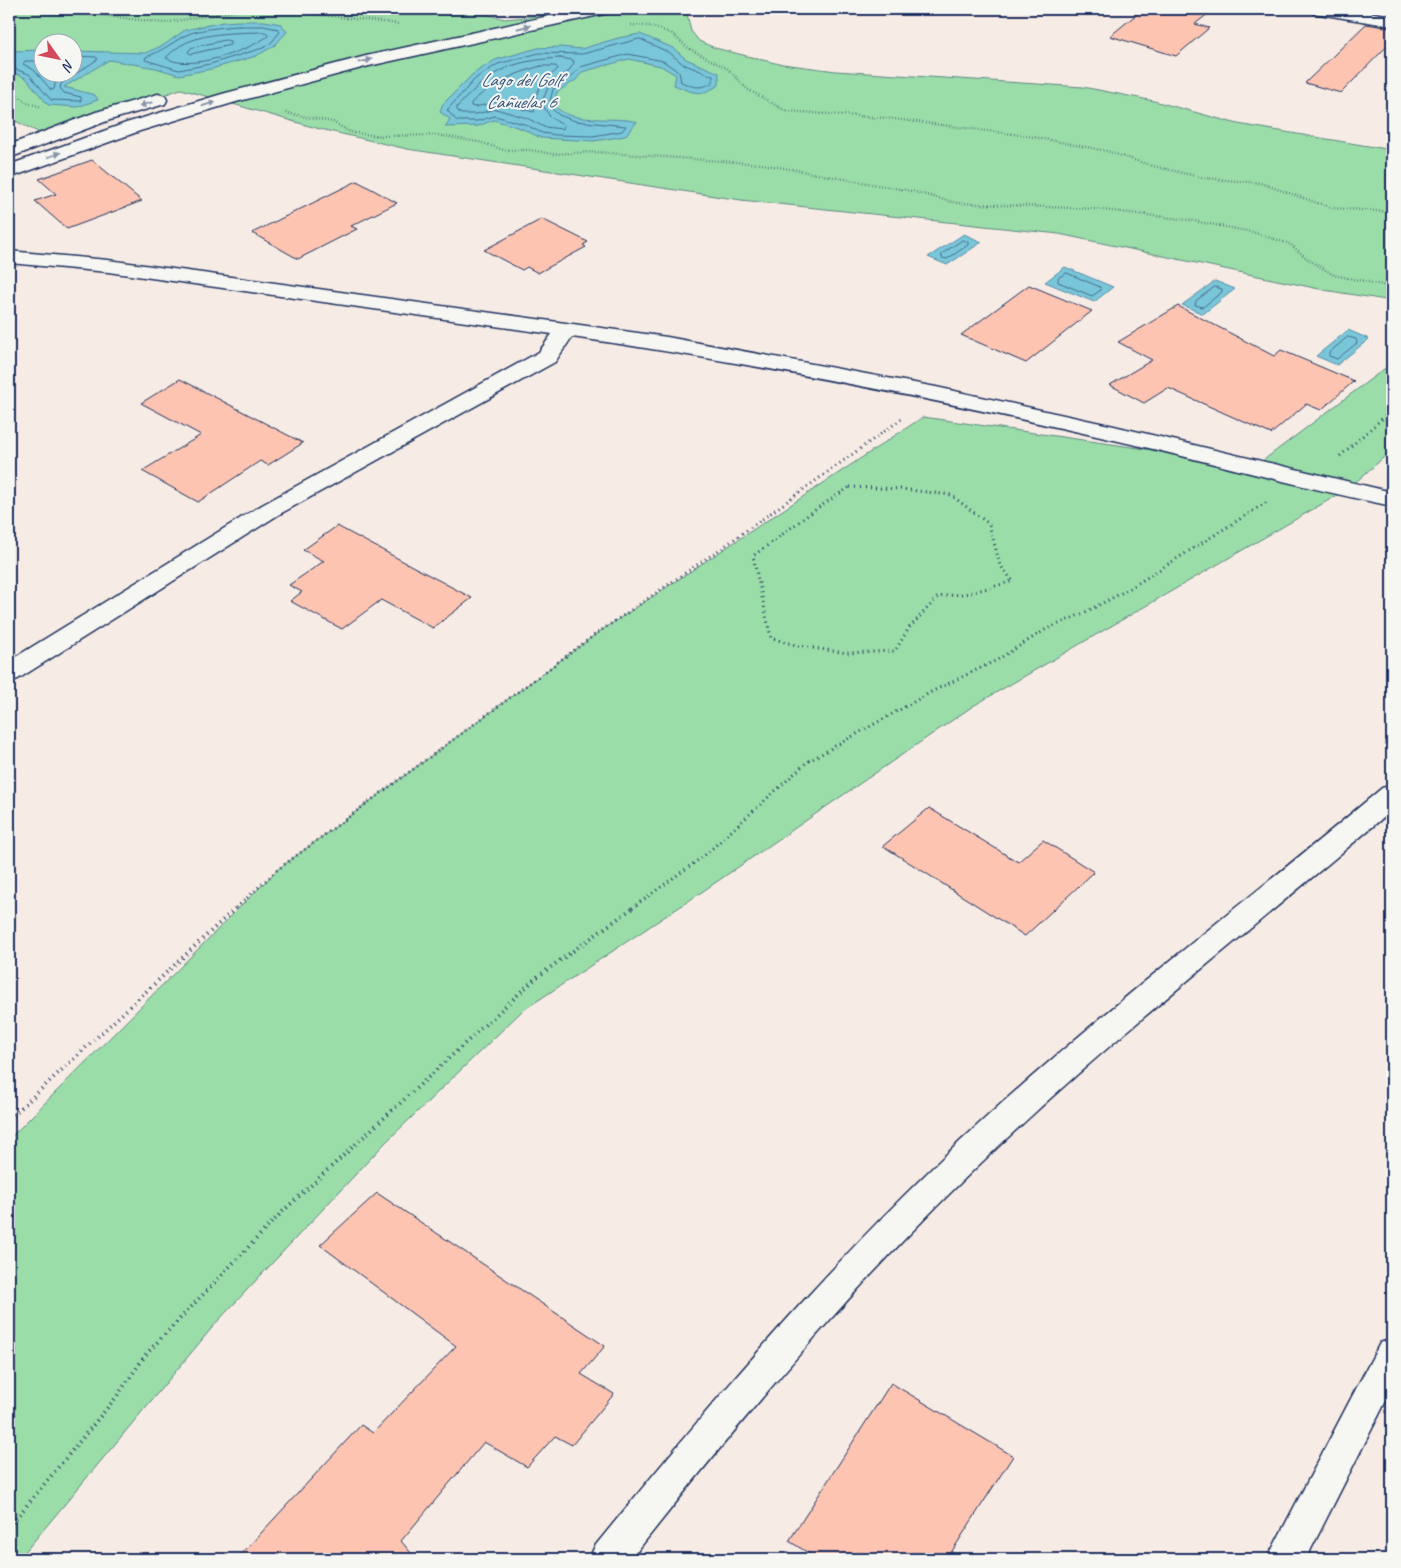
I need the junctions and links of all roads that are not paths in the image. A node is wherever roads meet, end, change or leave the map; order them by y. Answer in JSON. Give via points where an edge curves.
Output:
{"nodes":[{"id":1,"x":534,"y":9,"type":"edge"},
{"id":2,"x":604,"y":9,"type":"edge"},
{"id":3,"x":1319,"y":9,"type":"edge"},
{"id":4,"x":1392,"y":21,"type":"edge"},
{"id":5,"x":200,"y":88,"type":"dead end"},
{"id":6,"x":173,"y":96,"type":"dead end"},
{"id":7,"x":9,"y":152,"type":"edge"},
{"id":8,"x":9,"y":172,"type":"edge"},
{"id":9,"x":9,"y":257,"type":"edge"},
{"id":10,"x":566,"y":330,"type":"junction"},
{"id":11,"x":1392,"y":499,"type":"edge"},
{"id":12,"x":9,"y":673,"type":"edge"},
{"id":13,"x":1392,"y":795,"type":"edge"},
{"id":14,"x":1392,"y":1354,"type":"edge"},
{"id":15,"x":608,"y":1559,"type":"edge"},
{"id":16,"x":1286,"y":1559,"type":"edge"}],
"edges":[{"from":1,"to":5,"type":"street","via":[[340,51]]},
{"from":8,"to":2,"type":"street","one_way":true,"via":[[133,127],[229,98],[366,61]]},
{"from":3,"to":4,"type":"street"},
{"from":6,"to":7,"type":"street","one_way":true,"via":[[103,116]]},
{"from":9,"to":10,"type":"street","via":[[108,266]]},
{"from":10,"to":11,"type":"street","via":[[667,344],[936,394]]},
{"from":10,"to":12,"type":"street","via":[[547,357],[270,510]]},
{"from":13,"to":15,"type":"street","via":[[1080,1054],[990,1133],[874,1249],[750,1385]]},
{"from":14,"to":16,"type":"street"}]}
